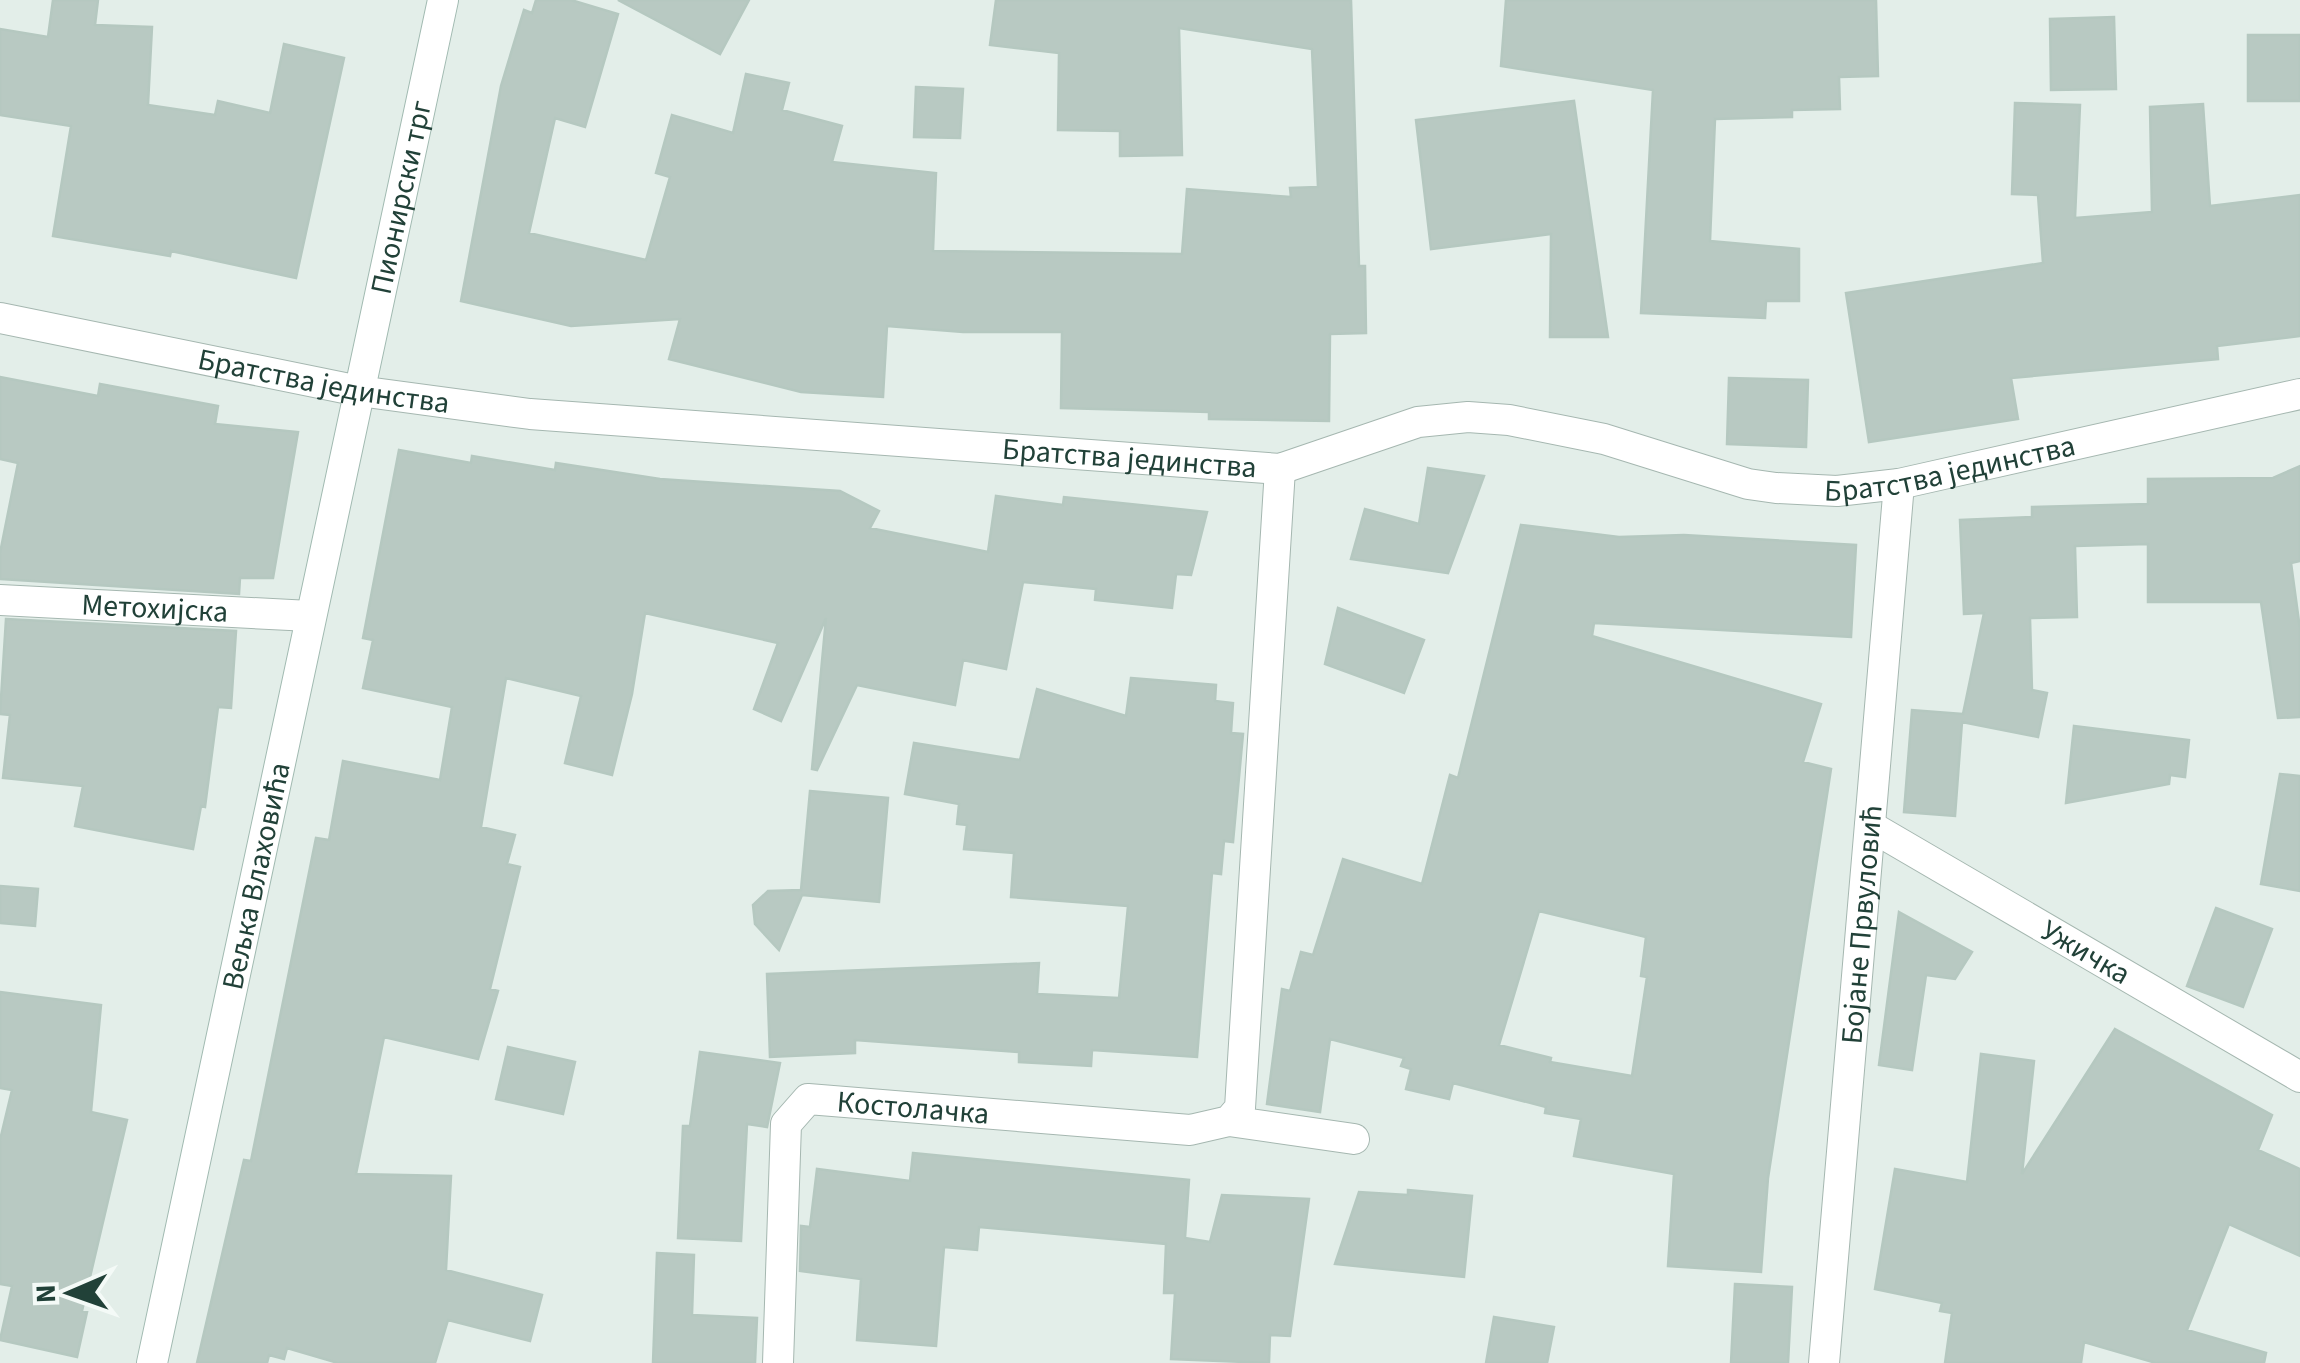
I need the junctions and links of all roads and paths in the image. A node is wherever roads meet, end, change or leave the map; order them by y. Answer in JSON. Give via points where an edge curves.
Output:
{"nodes":[{"id":1,"x":444,"y":0,"type":"edge"},
{"id":2,"x":0,"y":318,"type":"edge"},
{"id":3,"x":359,"y":391,"type":"junction"},
{"id":4,"x":2300,"y":394,"type":"edge"},
{"id":5,"x":1280,"y":469,"type":"junction"},
{"id":6,"x":1899,"y":484,"type":"junction"},
{"id":7,"x":0,"y":600,"type":"edge"},
{"id":8,"x":310,"y":616,"type":"junction"},
{"id":9,"x":1870,"y":826,"type":"junction"},
{"id":10,"x":2300,"y":1076,"type":"edge"},
{"id":11,"x":1229,"y":1121,"type":"junction"},
{"id":12,"x":1354,"y":1139,"type":"dead end"},
{"id":13,"x":152,"y":1363,"type":"edge"},
{"id":14,"x":778,"y":1363,"type":"edge"},
{"id":15,"x":1824,"y":1363,"type":"edge"}],
"edges":[{"from":1,"to":3,"type":"street","name":"Пионирски трг"},
{"from":2,"to":3,"type":"street","name":"Братства јединства"},
{"from":3,"to":5,"type":"street","name":"Братства јединства","via":[[530,414]]},
{"from":3,"to":8,"type":"street","name":"Вељка Влаховића"},
{"from":4,"to":6,"type":"street","name":"Братства јединства"},
{"from":5,"to":6,"type":"street","name":"Братства јединства","via":[[1418,422],[1468,417],[1604,439],[1762,486],[1837,490]]},
{"from":5,"to":11,"type":"street","via":[[1240,1108]]},
{"from":6,"to":9,"type":"street","name":"Бојане Првуловић"},
{"from":7,"to":8,"type":"street","name":"Метохијска"},
{"from":8,"to":13,"type":"street","name":"Вељка Влаховића"},
{"from":9,"to":10,"type":"street","name":"Ужичка"},
{"from":9,"to":15,"type":"street","name":"Бојане Првуловић"},
{"from":11,"to":12,"type":"street","name":"Костолачка"},
{"from":11,"to":14,"type":"street","name":"Костолачка","via":[[1190,1130],[808,1099],[786,1124]]}]}
